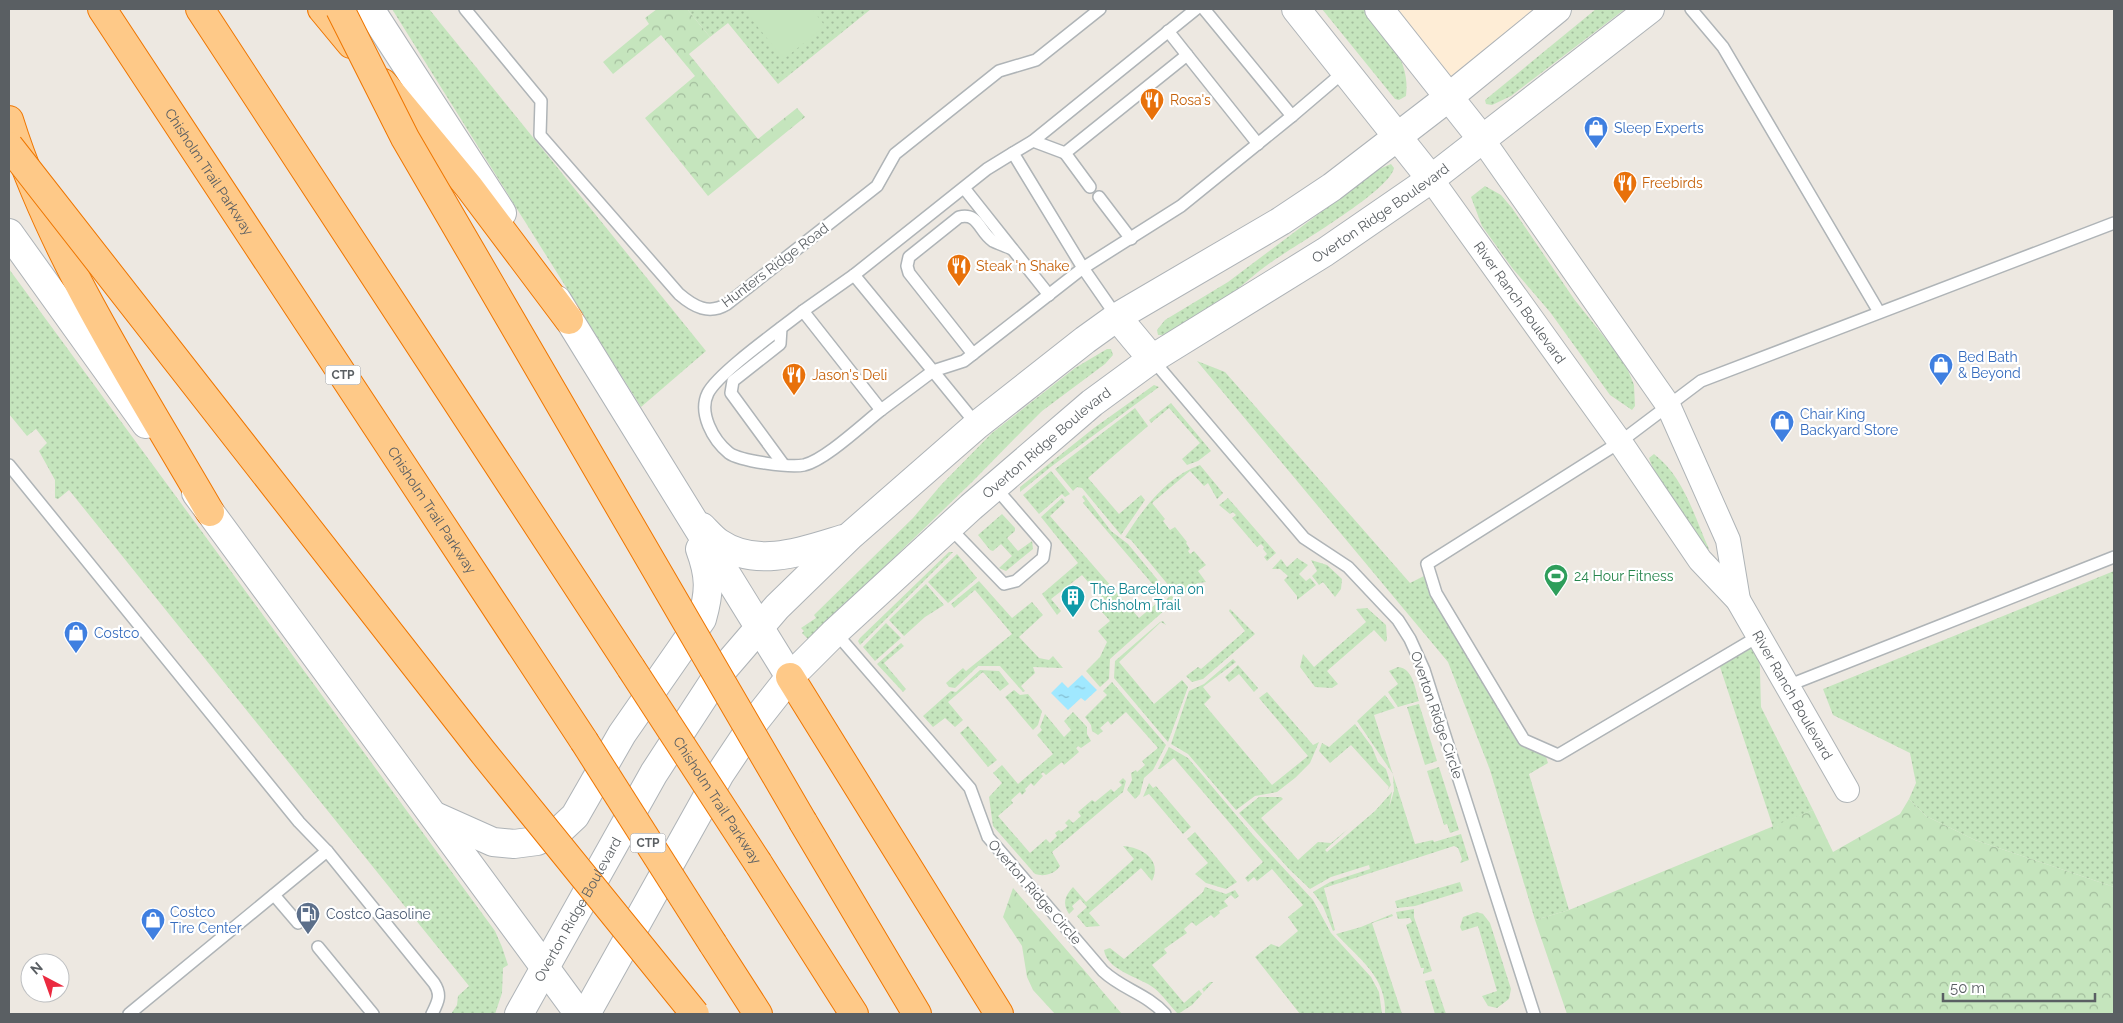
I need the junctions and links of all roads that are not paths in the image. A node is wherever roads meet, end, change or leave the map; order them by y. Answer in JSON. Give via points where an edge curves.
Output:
{"nodes":[{"id":1,"x":102,"y":9,"type":"edge"},
{"id":2,"x":200,"y":9,"type":"edge"},
{"id":3,"x":322,"y":9,"type":"edge"},
{"id":4,"x":340,"y":9,"type":"edge"},
{"id":5,"x":370,"y":9,"type":"edge"},
{"id":6,"x":465,"y":9,"type":"edge"},
{"id":7,"x":1100,"y":9,"type":"edge"},
{"id":8,"x":1196,"y":9,"type":"edge"},
{"id":9,"x":1204,"y":9,"type":"edge"},
{"id":10,"x":1296,"y":9,"type":"edge"},
{"id":11,"x":1379,"y":9,"type":"edge"},
{"id":12,"x":1558,"y":9,"type":"edge"},
{"id":13,"x":1650,"y":9,"type":"edge"},
{"id":14,"x":1691,"y":9,"type":"edge"},
{"id":15,"x":1168,"y":31,"type":"junction"},
{"id":16,"x":1187,"y":55,"type":"junction"},
{"id":17,"x":1346,"y":70,"type":"junction"},
{"id":18,"x":1449,"y":97,"type":"junction"},
{"id":19,"x":1292,"y":116,"type":"junction"},
{"id":20,"x":9,"y":120,"type":"edge"},
{"id":21,"x":1399,"y":136,"type":"junction"},
{"id":22,"x":1482,"y":139,"type":"junction"},
{"id":23,"x":1033,"y":141,"type":"junction"},
{"id":24,"x":1258,"y":144,"type":"junction"},
{"id":25,"x":9,"y":146,"type":"edge"},
{"id":26,"x":1013,"y":153,"type":"junction"},
{"id":27,"x":1065,"y":154,"type":"junction"},
{"id":28,"x":1431,"y":179,"type":"junction"},
{"id":29,"x":1090,"y":187,"type":"dead end"},
{"id":30,"x":964,"y":188,"type":"junction"},
{"id":31,"x":1099,"y":198,"type":"dead end"},
{"id":32,"x":2114,"y":223,"type":"edge"},
{"id":33,"x":9,"y":233,"type":"edge"},
{"id":34,"x":1131,"y":239,"type":"junction"},
{"id":35,"x":1012,"y":248,"type":"junction"},
{"id":36,"x":1083,"y":268,"type":"junction"},
{"id":37,"x":854,"y":275,"type":"junction"},
{"id":38,"x":1049,"y":295,"type":"junction"},
{"id":39,"x":803,"y":311,"type":"junction"},
{"id":40,"x":1879,"y":312,"type":"junction"},
{"id":41,"x":1117,"y":317,"type":"junction"},
{"id":42,"x":569,"y":320,"type":"junction"},
{"id":43,"x":781,"y":328,"type":"junction"},
{"id":44,"x":974,"y":354,"type":"junction"},
{"id":45,"x":1152,"y":359,"type":"junction"},
{"id":46,"x":934,"y":370,"type":"junction"},
{"id":47,"x":1668,"y":405,"type":"junction"},
{"id":48,"x":881,"y":410,"type":"junction"},
{"id":49,"x":977,"y":425,"type":"junction"},
{"id":50,"x":1620,"y":442,"type":"junction"},
{"id":51,"x":783,"y":464,"type":"junction"},
{"id":52,"x":9,"y":465,"type":"edge"},
{"id":53,"x":994,"y":486,"type":"junction"},
{"id":54,"x":210,"y":512,"type":"junction"},
{"id":55,"x":688,"y":514,"type":"junction"},
{"id":56,"x":949,"y":527,"type":"junction"},
{"id":57,"x":850,"y":536,"type":"junction"},
{"id":58,"x":2114,"y":557,"type":"edge"},
{"id":59,"x":1738,"y":600,"type":"junction"},
{"id":60,"x":758,"y":628,"type":"junction"},
{"id":61,"x":835,"y":632,"type":"junction"},
{"id":62,"x":1759,"y":636,"type":"junction"},
{"id":63,"x":790,"y":677,"type":"junction"},
{"id":64,"x":1787,"y":686,"type":"junction"},
{"id":65,"x":1847,"y":790,"type":"dead end"},
{"id":66,"x":436,"y":816,"type":"junction"},
{"id":67,"x":327,"y":851,"type":"junction"},
{"id":68,"x":274,"y":895,"type":"junction"},
{"id":69,"x":298,"y":923,"type":"dead end"},
{"id":70,"x":318,"y":948,"type":"dead end"},
{"id":71,"x":544,"y":966,"type":"junction"},
{"id":72,"x":129,"y":1014,"type":"edge"},
{"id":73,"x":373,"y":1014,"type":"edge"},
{"id":74,"x":432,"y":1014,"type":"edge"},
{"id":75,"x":519,"y":1014,"type":"edge"},
{"id":76,"x":579,"y":1014,"type":"edge"},
{"id":77,"x":586,"y":1014,"type":"edge"},
{"id":78,"x":695,"y":1014,"type":"edge"},
{"id":79,"x":758,"y":1014,"type":"edge"},
{"id":80,"x":854,"y":1014,"type":"edge"},
{"id":81,"x":916,"y":1014,"type":"edge"},
{"id":82,"x":999,"y":1014,"type":"edge"},
{"id":83,"x":1165,"y":1014,"type":"edge"},
{"id":84,"x":1534,"y":1014,"type":"edge"}],
"edges":[{"from":1,"to":79,"type":"highway","name":"Chisholm Trail Parkway","number":"CTP","bridge":true,"via":[[584,742]]},
{"from":2,"to":80,"type":"highway","name":"Chisholm Trail Parkway","bridge":true},
{"from":3,"to":42,"type":"highway","via":[[469,187]]},
{"from":4,"to":81,"type":"highway","bridge":true,"via":[[406,138]]},
{"from":5,"to":42,"type":"street"},
{"from":6,"to":7,"type":"lane","name":"Hunters Ridge Road","via":[[541,101],[540,135],[678,294],[692,305],[709,310],[727,304],[877,186],[895,154],[999,71],[1036,60]]},
{"from":8,"to":15,"type":"lane"},
{"from":9,"to":19,"type":"lane"},
{"from":10,"to":17,"type":"street","name":"River Ranch Boulevard"},
{"from":11,"to":18,"type":"street","name":"River Ranch Boulevard"},
{"from":12,"to":18,"type":"street","name":"Overton Ridge Boulevard"},
{"from":13,"to":22,"type":"street","name":"Overton Ridge Boulevard"},
{"from":14,"to":40,"type":"lane","via":[[1723,47]]},
{"from":15,"to":16,"type":"lane"},
{"from":15,"to":23,"type":"lane"},
{"from":16,"to":24,"type":"lane"},
{"from":16,"to":27,"type":"lane"},
{"from":17,"to":19,"type":"lane"},
{"from":17,"to":21,"type":"street","name":"River Ranch Boulevard"},
{"from":18,"to":21,"type":"street","name":"Overton Ridge Boulevard"},
{"from":18,"to":22,"type":"street","name":"River Ranch Boulevard"},
{"from":19,"to":24,"type":"lane"},
{"from":20,"to":54,"type":"highway","via":[[61,246],[110,339]]},
{"from":21,"to":28,"type":"street","name":"River Ranch Boulevard"},
{"from":21,"to":41,"type":"street","name":"Overton Ridge Boulevard","via":[[1281,221]]},
{"from":22,"to":28,"type":"street","name":"Overton Ridge Boulevard"},
{"from":22,"to":47,"type":"street","name":"River Ranch Boulevard"},
{"from":23,"to":26,"type":"lane"},
{"from":23,"to":27,"type":"lane"},
{"from":24,"to":34,"type":"lane","via":[[1181,206]]},
{"from":25,"to":78,"type":"highway","bridge":true,"via":[[482,751]]},
{"from":26,"to":30,"type":"lane"},
{"from":26,"to":36,"type":"lane"},
{"from":27,"to":29,"type":"lane"},
{"from":28,"to":45,"type":"street","name":"Overton Ridge Boulevard","via":[[1325,252]]},
{"from":28,"to":50,"type":"street","name":"River Ranch Boulevard"},
{"from":30,"to":35,"type":"lane"},
{"from":30,"to":37,"type":"lane"},
{"from":31,"to":34,"type":"lane"},
{"from":32,"to":40,"type":"lane"},
{"from":33,"to":54,"type":"street"},
{"from":34,"to":36,"type":"lane"},
{"from":35,"to":38,"type":"lane"},
{"from":35,"to":44,"type":"lane","via":[[992,240],[973,217],[966,215],[959,217],[909,257],[909,273]]},
{"from":36,"to":38,"type":"lane"},
{"from":36,"to":41,"type":"lane"},
{"from":37,"to":39,"type":"lane"},
{"from":37,"to":46,"type":"lane"},
{"from":38,"to":44,"type":"lane"},
{"from":39,"to":43,"type":"lane"},
{"from":39,"to":48,"type":"lane"},
{"from":40,"to":47,"type":"lane","via":[[1701,381]]},
{"from":41,"to":45,"type":"street"},
{"from":41,"to":49,"type":"street","name":"Overton Ridge Boulevard"},
{"from":42,"to":55,"type":"street"},
{"from":43,"to":51,"type":"lane","via":[[780,344],[733,381],[731,393]]},
{"from":43,"to":51,"type":"lane","via":[[725,373],[708,393],[703,412],[712,432],[730,454]]},
{"from":44,"to":46,"type":"lane","via":[[964,361]]},
{"from":45,"to":53,"type":"street","name":"Overton Ridge Boulevard","via":[[1092,402]]},
{"from":45,"to":84,"type":"lane","name":"Overton Ridge Circle","via":[[1304,538],[1348,567],[1398,620],[1410,639],[1424,670]]},
{"from":46,"to":48,"type":"lane"},
{"from":46,"to":49,"type":"lane"},
{"from":47,"to":50,"type":"lane"},
{"from":47,"to":59,"type":"street","name":"River Ranch Boulevard","via":[[1728,540]]},
{"from":48,"to":51,"type":"lane","via":[[816,461],[802,465]]},
{"from":49,"to":57,"type":"street","name":"Overton Ridge Boulevard"},
{"from":50,"to":59,"type":"street","name":"River Ranch Boulevard","via":[[1700,560]]},
{"from":50,"to":62,"type":"lane","via":[[1427,564],[1436,593],[1524,740],[1558,756]]},
{"from":52,"to":67,"type":"lane","via":[[299,822]]},
{"from":53,"to":56,"type":"street","name":"Overton Ridge Boulevard"},
{"from":53,"to":56,"type":"lane","via":[[1042,540],[1046,552],[1043,558],[1016,581],[1004,584]]},
{"from":54,"to":66,"type":"street"},
{"from":55,"to":57,"type":"street","via":[[720,543],[745,554],[774,557]]},
{"from":55,"to":60,"type":"street"},
{"from":55,"to":66,"type":"street","via":[[708,571],[708,597],[702,619],[622,734],[575,816],[559,832],[537,842],[514,844],[492,842]]},
{"from":56,"to":61,"type":"street","name":"Overton Ridge Boulevard"},
{"from":57,"to":60,"type":"street","name":"Overton Ridge Boulevard"},
{"from":58,"to":64,"type":"lane"},
{"from":59,"to":62,"type":"street","name":"River Ranch Boulevard"},
{"from":60,"to":63,"type":"street"},
{"from":60,"to":71,"type":"street","name":"Overton Ridge Boulevard","via":[[716,678],[654,772]]},
{"from":61,"to":63,"type":"street","name":"Overton Ridge Boulevard"},
{"from":61,"to":83,"type":"lane","name":"Overton Ridge Circle","via":[[970,788],[988,837],[1103,971],[1122,986],[1151,1000]]},
{"from":62,"to":64,"type":"street","name":"River Ranch Boulevard"},
{"from":63,"to":77,"type":"street","name":"Overton Ridge Boulevard","via":[[720,774]]},
{"from":63,"to":82,"type":"highway"},
{"from":64,"to":65,"type":"street","name":"River Ranch Boulevard"},
{"from":66,"to":71,"type":"street"},
{"from":67,"to":68,"type":"lane"},
{"from":67,"to":74,"type":"lane","via":[[434,983],[439,998]]},
{"from":68,"to":69,"type":"lane"},
{"from":68,"to":72,"type":"lane"},
{"from":70,"to":73,"type":"lane"},
{"from":71,"to":75,"type":"street","name":"Overton Ridge Boulevard"},
{"from":71,"to":76,"type":"street"}]}
